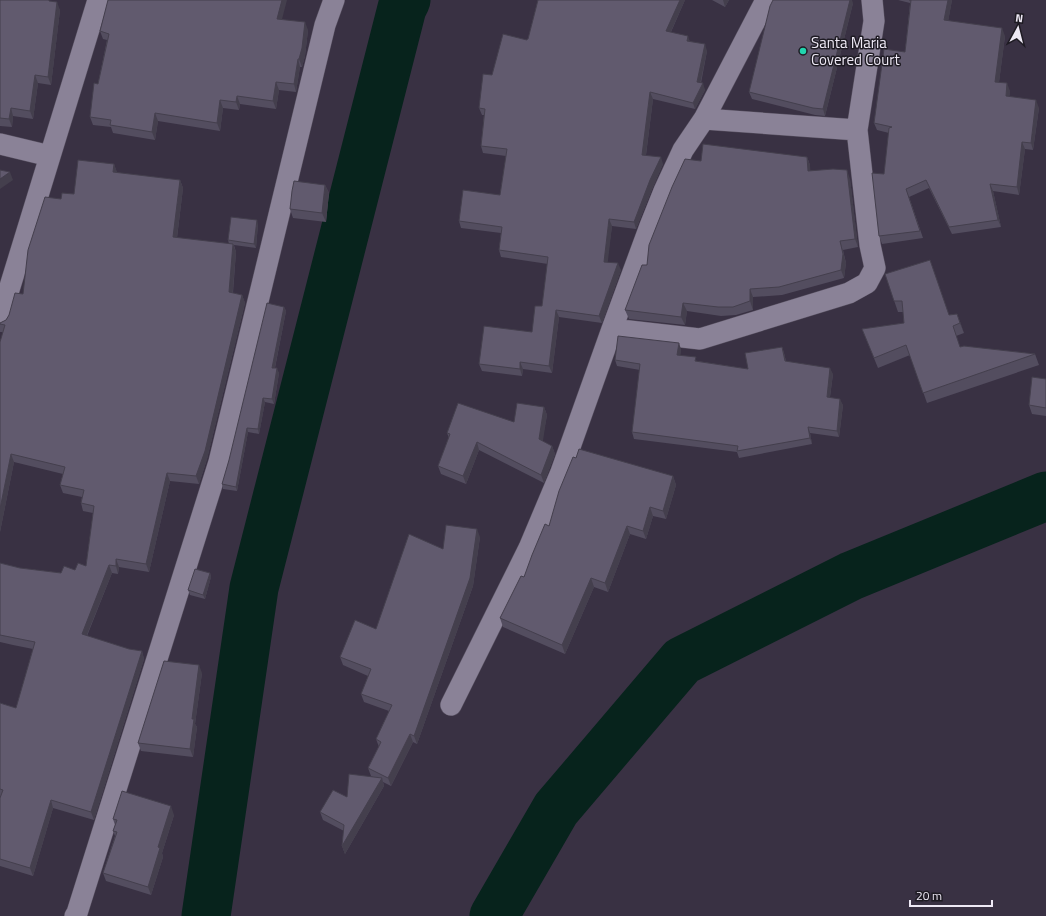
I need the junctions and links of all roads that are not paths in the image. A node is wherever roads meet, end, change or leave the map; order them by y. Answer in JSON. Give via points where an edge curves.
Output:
{"nodes":[{"id":1,"x":98,"y":0,"type":"edge"},
{"id":2,"x":334,"y":0,"type":"edge"},
{"id":3,"x":766,"y":0,"type":"edge"},
{"id":4,"x":872,"y":0,"type":"edge"},
{"id":5,"x":704,"y":119,"type":"junction"},
{"id":6,"x":857,"y":130,"type":"junction"},
{"id":7,"x":0,"y":144,"type":"edge"},
{"id":8,"x":50,"y":156,"type":"junction"},
{"id":9,"x":0,"y":319,"type":"edge"},
{"id":10,"x":612,"y":329,"type":"junction"},
{"id":11,"x":451,"y":705,"type":"dead end"},
{"id":12,"x":75,"y":916,"type":"edge"}],
"edges":[{"from":1,"to":8,"type":"street"},
{"from":2,"to":12,"type":"street","via":[[325,25],[219,462]]},
{"from":3,"to":5,"type":"street"},
{"from":4,"to":6,"type":"street","via":[[874,21]]},
{"from":5,"to":6,"type":"street"},
{"from":5,"to":10,"type":"street","via":[[683,150],[664,191]]},
{"from":6,"to":10,"type":"street","via":[[875,268],[866,283],[849,293],[700,339]]},
{"from":7,"to":8,"type":"street"},
{"from":8,"to":9,"type":"street"},
{"from":10,"to":11,"type":"street","via":[[561,472],[529,548]]}]}
